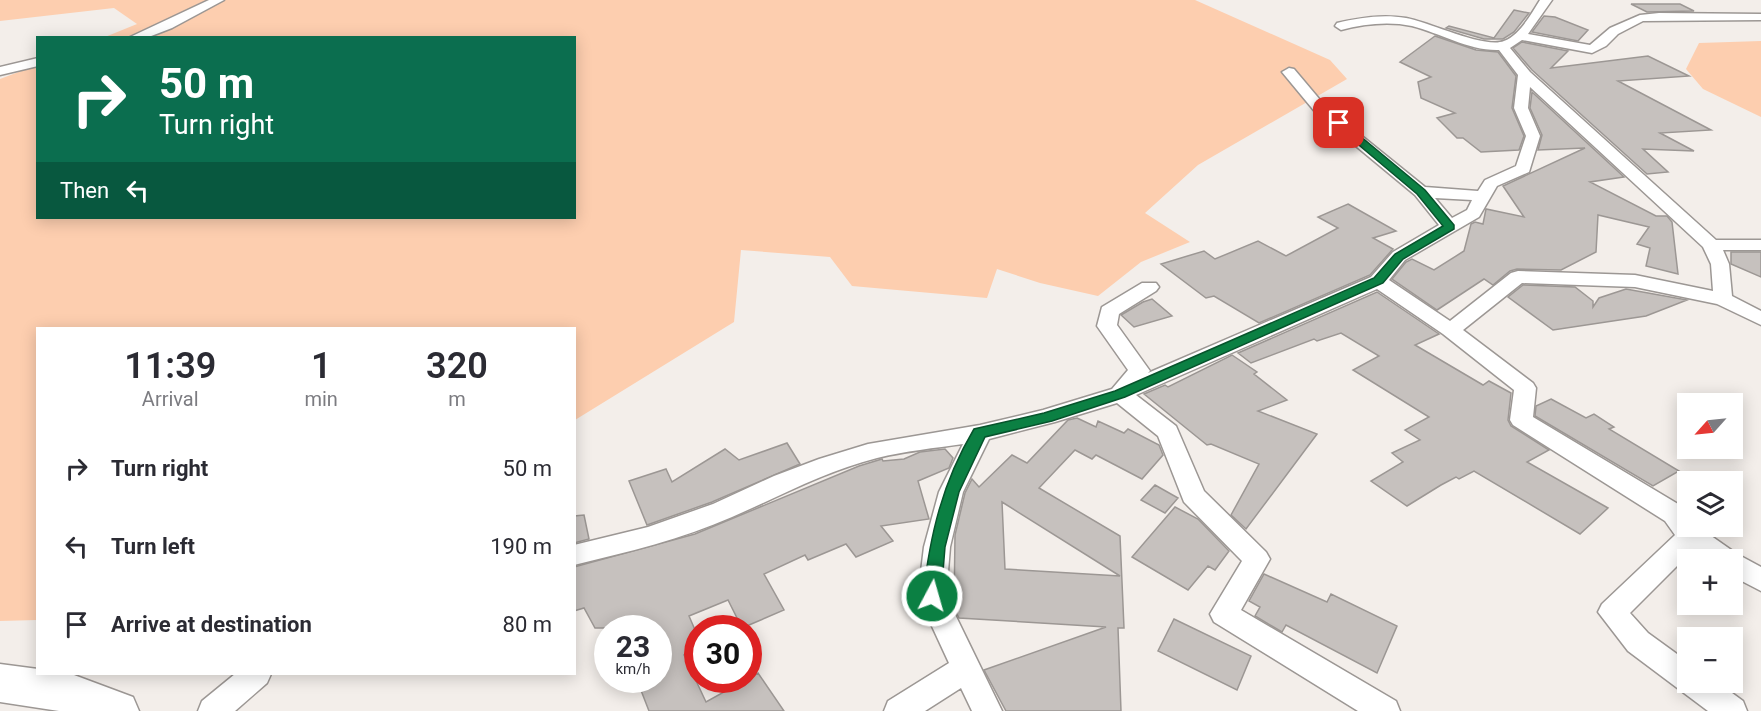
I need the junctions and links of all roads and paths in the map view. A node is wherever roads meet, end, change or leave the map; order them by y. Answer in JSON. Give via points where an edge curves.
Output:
{"nodes":[{"id":1,"x":218,"y":0,"type":"edge"},
{"id":2,"x":1546,"y":0,"type":"edge"},
{"id":3,"x":1761,"y":17,"type":"edge"},
{"id":4,"x":1341,"y":26,"type":"dead end"},
{"id":5,"x":140,"y":36,"type":"edge"},
{"id":6,"x":1519,"y":36,"type":"junction"},
{"id":7,"x":1503,"y":46,"type":"junction"},
{"id":8,"x":36,"y":62,"type":"edge"},
{"id":9,"x":0,"y":71,"type":"edge"},
{"id":10,"x":1289,"y":72,"type":"dead end"},
{"id":11,"x":1525,"y":75,"type":"junction"},
{"id":12,"x":1421,"y":192,"type":"junction"},
{"id":13,"x":1483,"y":196,"type":"junction"},
{"id":14,"x":1450,"y":227,"type":"junction"},
{"id":15,"x":1711,"y":245,"type":"junction"},
{"id":16,"x":1761,"y":245,"type":"edge"},
{"id":17,"x":1378,"y":281,"type":"junction"},
{"id":18,"x":1149,"y":287,"type":"dead end"},
{"id":19,"x":1723,"y":299,"type":"junction"},
{"id":20,"x":1761,"y":319,"type":"edge"},
{"id":21,"x":1450,"y":330,"type":"junction"},
{"id":22,"x":1120,"y":394,"type":"junction"},
{"id":23,"x":980,"y":433,"type":"junction"},
{"id":24,"x":1677,"y":518,"type":"edge"},
{"id":25,"x":1690,"y":537,"type":"joint"},
{"id":26,"x":1709,"y":549,"type":"edge"},
{"id":27,"x":576,"y":555,"type":"edge"},
{"id":28,"x":1743,"y":569,"type":"edge"},
{"id":29,"x":1761,"y":580,"type":"edge"},
{"id":30,"x":966,"y":668,"type":"junction"},
{"id":31,"x":1677,"y":671,"type":"edge"},
{"id":32,"x":255,"y":675,"type":"edge"},
{"id":33,"x":0,"y":683,"type":"edge"},
{"id":34,"x":1708,"y":693,"type":"edge"},
{"id":35,"x":117,"y":711,"type":"edge"},
{"id":36,"x":213,"y":711,"type":"edge"},
{"id":37,"x":899,"y":711,"type":"edge"},
{"id":38,"x":987,"y":711,"type":"edge"},
{"id":39,"x":1385,"y":711,"type":"edge"},
{"id":40,"x":1732,"y":711,"type":"edge"}],
"edges":[{"from":1,"to":5,"type":"street"},
{"from":2,"to":6,"type":"street"},
{"from":3,"to":6,"type":"street","via":[[1640,18],[1614,31],[1592,49]]},
{"from":4,"to":7,"type":"street","via":[[1391,19]]},
{"from":6,"to":7,"type":"street"},
{"from":7,"to":11,"type":"street"},
{"from":8,"to":9,"type":"street"},
{"from":10,"to":12,"type":"street","via":[[1321,110]]},
{"from":11,"to":13,"type":"street","via":[[1521,108],[1533,136],[1531,147],[1523,169],[1491,183]]},
{"from":11,"to":15,"type":"street"},
{"from":12,"to":13,"type":"street"},
{"from":12,"to":14,"type":"street"},
{"from":13,"to":14,"type":"street","via":[[1473,213]]},
{"from":14,"to":17,"type":"street","via":[[1399,256]]},
{"from":15,"to":16,"type":"street"},
{"from":15,"to":19,"type":"street","via":[[1720,264]]},
{"from":17,"to":21,"type":"street"},
{"from":17,"to":22,"type":"street"},
{"from":18,"to":22,"type":"street","via":[[1109,311],[1107,326],[1139,371]]},
{"from":19,"to":20,"type":"street"},
{"from":19,"to":21,"type":"street","via":[[1635,281],[1518,277]]},
{"from":21,"to":24,"type":"street","via":[[1525,388],[1521,420]]},
{"from":22,"to":23,"type":"street"},
{"from":22,"to":39,"type":"street","via":[[1168,432],[1193,496],[1257,558],[1224,614]]},
{"from":23,"to":27,"type":"street","via":[[876,450],[827,465],[722,511],[651,536]]},
{"from":23,"to":30,"type":"street","via":[[951,492],[937,547],[932,596]]},
{"from":25,"to":26,"type":"street"},
{"from":25,"to":31,"type":"street","via":[[1612,612],[1638,642]]},
{"from":28,"to":29,"type":"street"},
{"from":30,"to":37,"type":"street"},
{"from":30,"to":38,"type":"street"},
{"from":32,"to":36,"type":"street"},
{"from":33,"to":35,"type":"street","via":[[74,694]]},
{"from":34,"to":40,"type":"street"}]}
